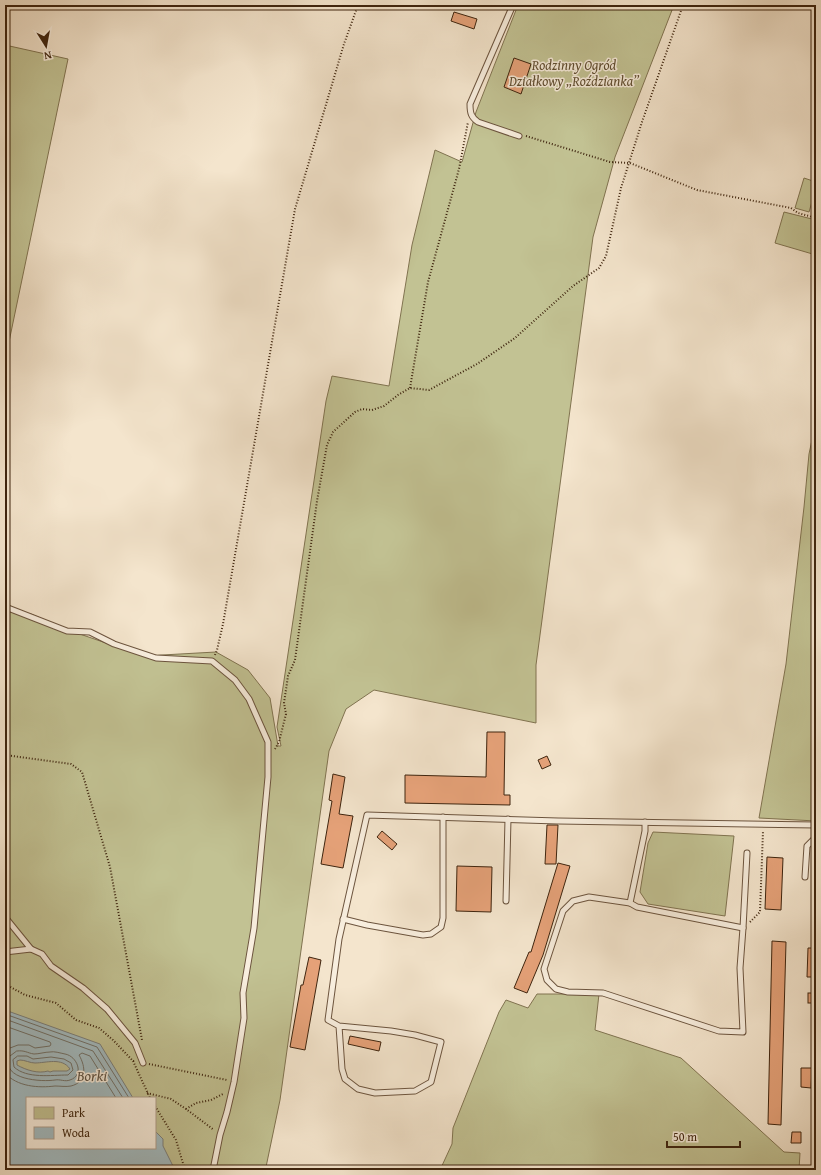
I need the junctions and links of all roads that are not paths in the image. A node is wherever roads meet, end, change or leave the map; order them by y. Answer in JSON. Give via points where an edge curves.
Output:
{"nodes":[{"id":1,"x":513,"y":5,"type":"edge"},
{"id":2,"x":519,"y":136,"type":"road end"},
{"id":3,"x":5,"y":608,"type":"edge"},
{"id":4,"x":443,"y":817,"type":"junction"},
{"id":5,"x":508,"y":819,"type":"junction"},
{"id":6,"x":645,"y":822,"type":"junction"},
{"id":7,"x":816,"y":825,"type":"edge"},
{"id":8,"x":816,"y":837,"type":"edge"},
{"id":9,"x":747,"y":853,"type":"dead end"},
{"id":10,"x":805,"y":877,"type":"dead end"},
{"id":11,"x":506,"y":901,"type":"dead end"},
{"id":12,"x":630,"y":903,"type":"junction"},
{"id":13,"x":5,"y":917,"type":"edge"},
{"id":14,"x":343,"y":919,"type":"junction"},
{"id":15,"x":743,"y":928,"type":"junction"},
{"id":16,"x":31,"y":949,"type":"junction"},
{"id":17,"x":5,"y":952,"type":"edge"},
{"id":18,"x":339,"y":1026,"type":"junction"},
{"id":19,"x":143,"y":1063,"type":"road end"},
{"id":20,"x":213,"y":1170,"type":"edge"}],
"edges":[{"from":1,"to":2,"type":"lane","via":[[470,104],[470,112],[478,122]]},
{"from":3,"to":20,"type":"lane","via":[[66,631],[90,632],[114,644],[156,658],[212,661],[235,680],[249,699],[268,742],[268,777],[254,928],[243,993],[244,1018],[228,1112]]},
{"from":4,"to":5,"type":"lane"},
{"from":4,"to":14,"type":"lane","via":[[367,815]]},
{"from":4,"to":14,"type":"lane","via":[[441,927],[431,934],[422,935]]},
{"from":5,"to":6,"type":"lane"},
{"from":5,"to":11,"type":"lane"},
{"from":6,"to":7,"type":"lane"},
{"from":6,"to":12,"type":"lane"},
{"from":8,"to":10,"type":"lane","via":[[807,846]]},
{"from":9,"to":15,"type":"lane"},
{"from":12,"to":15,"type":"lane","via":[[637,907]]},
{"from":12,"to":15,"type":"lane","via":[[589,897],[573,901],[563,911],[544,969],[547,980],[556,990],[603,993],[719,1031],[743,1032],[740,968]]},
{"from":13,"to":16,"type":"lane"},
{"from":14,"to":18,"type":"lane","via":[[328,1020]]},
{"from":16,"to":17,"type":"lane"},
{"from":16,"to":19,"type":"lane","via":[[42,954],[51,966],[83,988],[107,1009],[135,1043]]},
{"from":18,"to":18,"type":"lane","via":[[345,1079],[358,1089],[375,1093],[415,1091],[431,1082],[441,1042],[391,1031]]}]}
